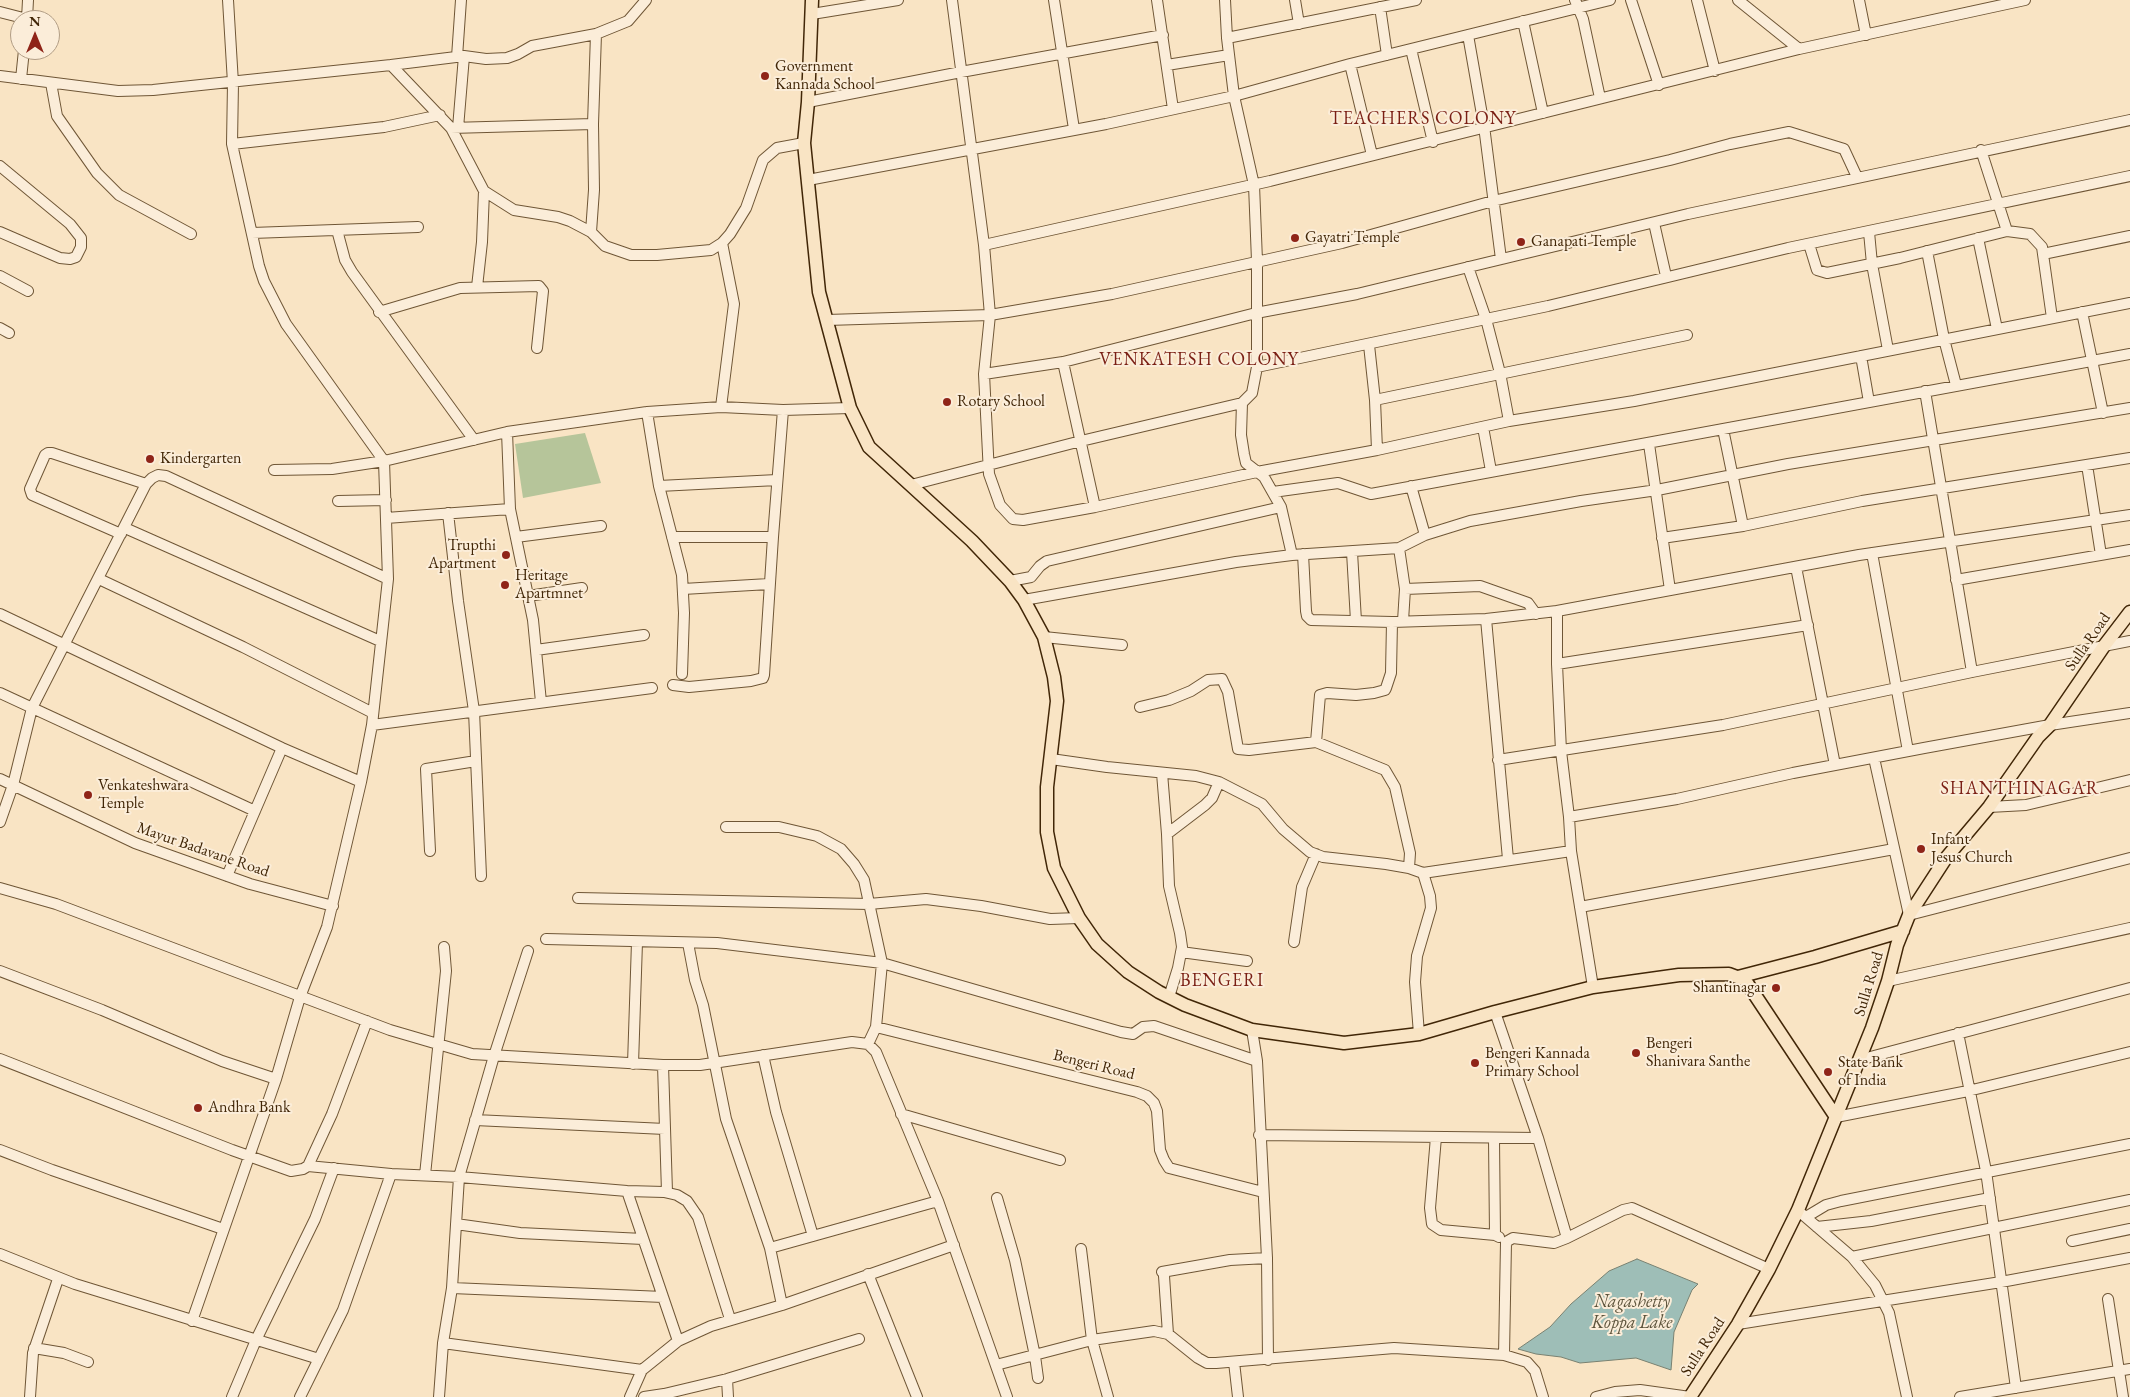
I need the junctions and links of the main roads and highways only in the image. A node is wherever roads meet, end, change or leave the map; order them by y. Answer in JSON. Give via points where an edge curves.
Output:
{"nodes":[{"id":1,"x":812,"y":0,"type":"edge"},
{"id":2,"x":2130,"y":612,"type":"edge"},
{"id":3,"x":1903,"y":931,"type":"junction"},
{"id":4,"x":1738,"y":977,"type":"junction"},
{"id":5,"x":1836,"y":1117,"type":"junction"},
{"id":6,"x":1690,"y":1397,"type":"edge"}],
"edges":[{"from":1,"to":4,"type":"main road","via":[[804,142],[819,292],[850,408],[869,447],[972,541],[1010,582],[1044,637],[1056,695],[1046,815],[1049,843],[1054,868],[1079,918],[1097,944],[1128,972],[1169,997],[1252,1030],[1344,1043],[1419,1034],[1593,987],[1680,975]]},
{"from":2,"to":3,"type":"main road","name":"Sulla Road","via":[[1989,807],[1946,858],[1909,915]]},
{"from":3,"to":4,"type":"main road"},
{"from":3,"to":5,"type":"main road","name":"Sulla Road","via":[[1872,1028]]},
{"from":4,"to":5,"type":"main road","via":[[1745,980]]},
{"from":5,"to":6,"type":"main road","name":"Sulla Road","via":[[1802,1213],[1738,1324]]}]}
